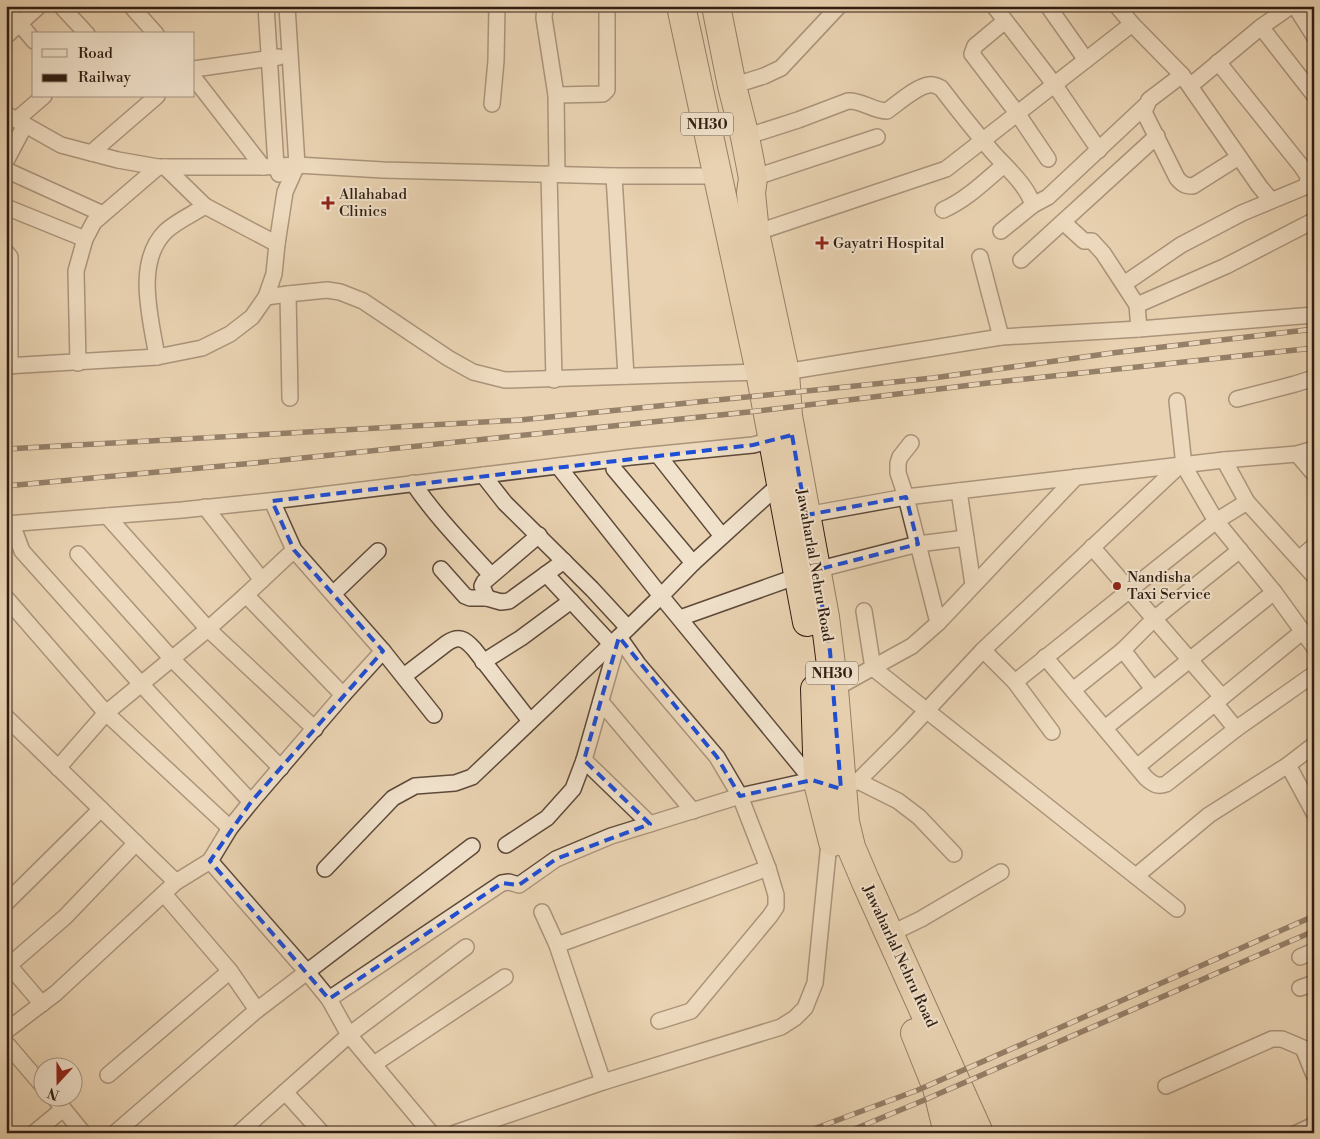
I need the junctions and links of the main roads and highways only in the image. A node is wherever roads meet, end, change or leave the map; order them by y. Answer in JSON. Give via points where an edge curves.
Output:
{"nodes":[{"id":1,"x":681,"y":6,"type":"edge"},
{"id":2,"x":702,"y":6,"type":"edge"},
{"id":3,"x":716,"y":6,"type":"edge"},
{"id":4,"x":732,"y":156,"type":"junction"},
{"id":5,"x":772,"y":372,"type":"junction"},
{"id":6,"x":783,"y":437,"type":"junction"},
{"id":7,"x":807,"y":573,"type":"junction"},
{"id":8,"x":832,"y":783,"type":"junction"},
{"id":9,"x":948,"y":1133,"type":"edge"},
{"id":10,"x":979,"y":1133,"type":"edge"}],
"edges":[{"from":1,"to":4,"type":"highway","name":"Jawaharlal Nehru Road","number":"NH30"},
{"from":2,"to":4,"type":"highway"},
{"from":3,"to":4,"type":"highway","name":"Jawaharlal Nehru Road","number":"NH30","via":[[732,86]]},
{"from":4,"to":5,"type":"highway","name":"Jawaharlal Nehru Road","number":"NH30"},
{"from":4,"to":5,"type":"highway","name":"Jawaharlal Nehru Road","number":"NH30","via":[[740,178],[752,185]]},
{"from":5,"to":6,"type":"highway","name":"Jawaharlal Nehru Road","number":"NH30"},
{"from":6,"to":7,"type":"highway","name":"Jawaharlal Nehru Road","number":"NH30","via":[[806,515]]},
{"from":6,"to":7,"type":"highway","name":"Jawaharlal Nehru Road","number":"NH30","via":[[781,483]]},
{"from":7,"to":8,"type":"highway","name":"Jawaharlal Nehru Road","number":"NH30","via":[[815,684]]},
{"from":7,"to":8,"type":"highway","name":"Jawaharlal Nehru Road","number":"NH30","via":[[826,626],[834,689]]},
{"from":8,"to":9,"type":"highway","name":"Jawaharlal Nehru Road","number":"NH30","via":[[830,831],[842,874],[918,1041],[937,1088]]},
{"from":8,"to":10,"type":"highway","name":"Jawaharlal Nehru Road","number":"NH30","via":[[851,847]]}]}
